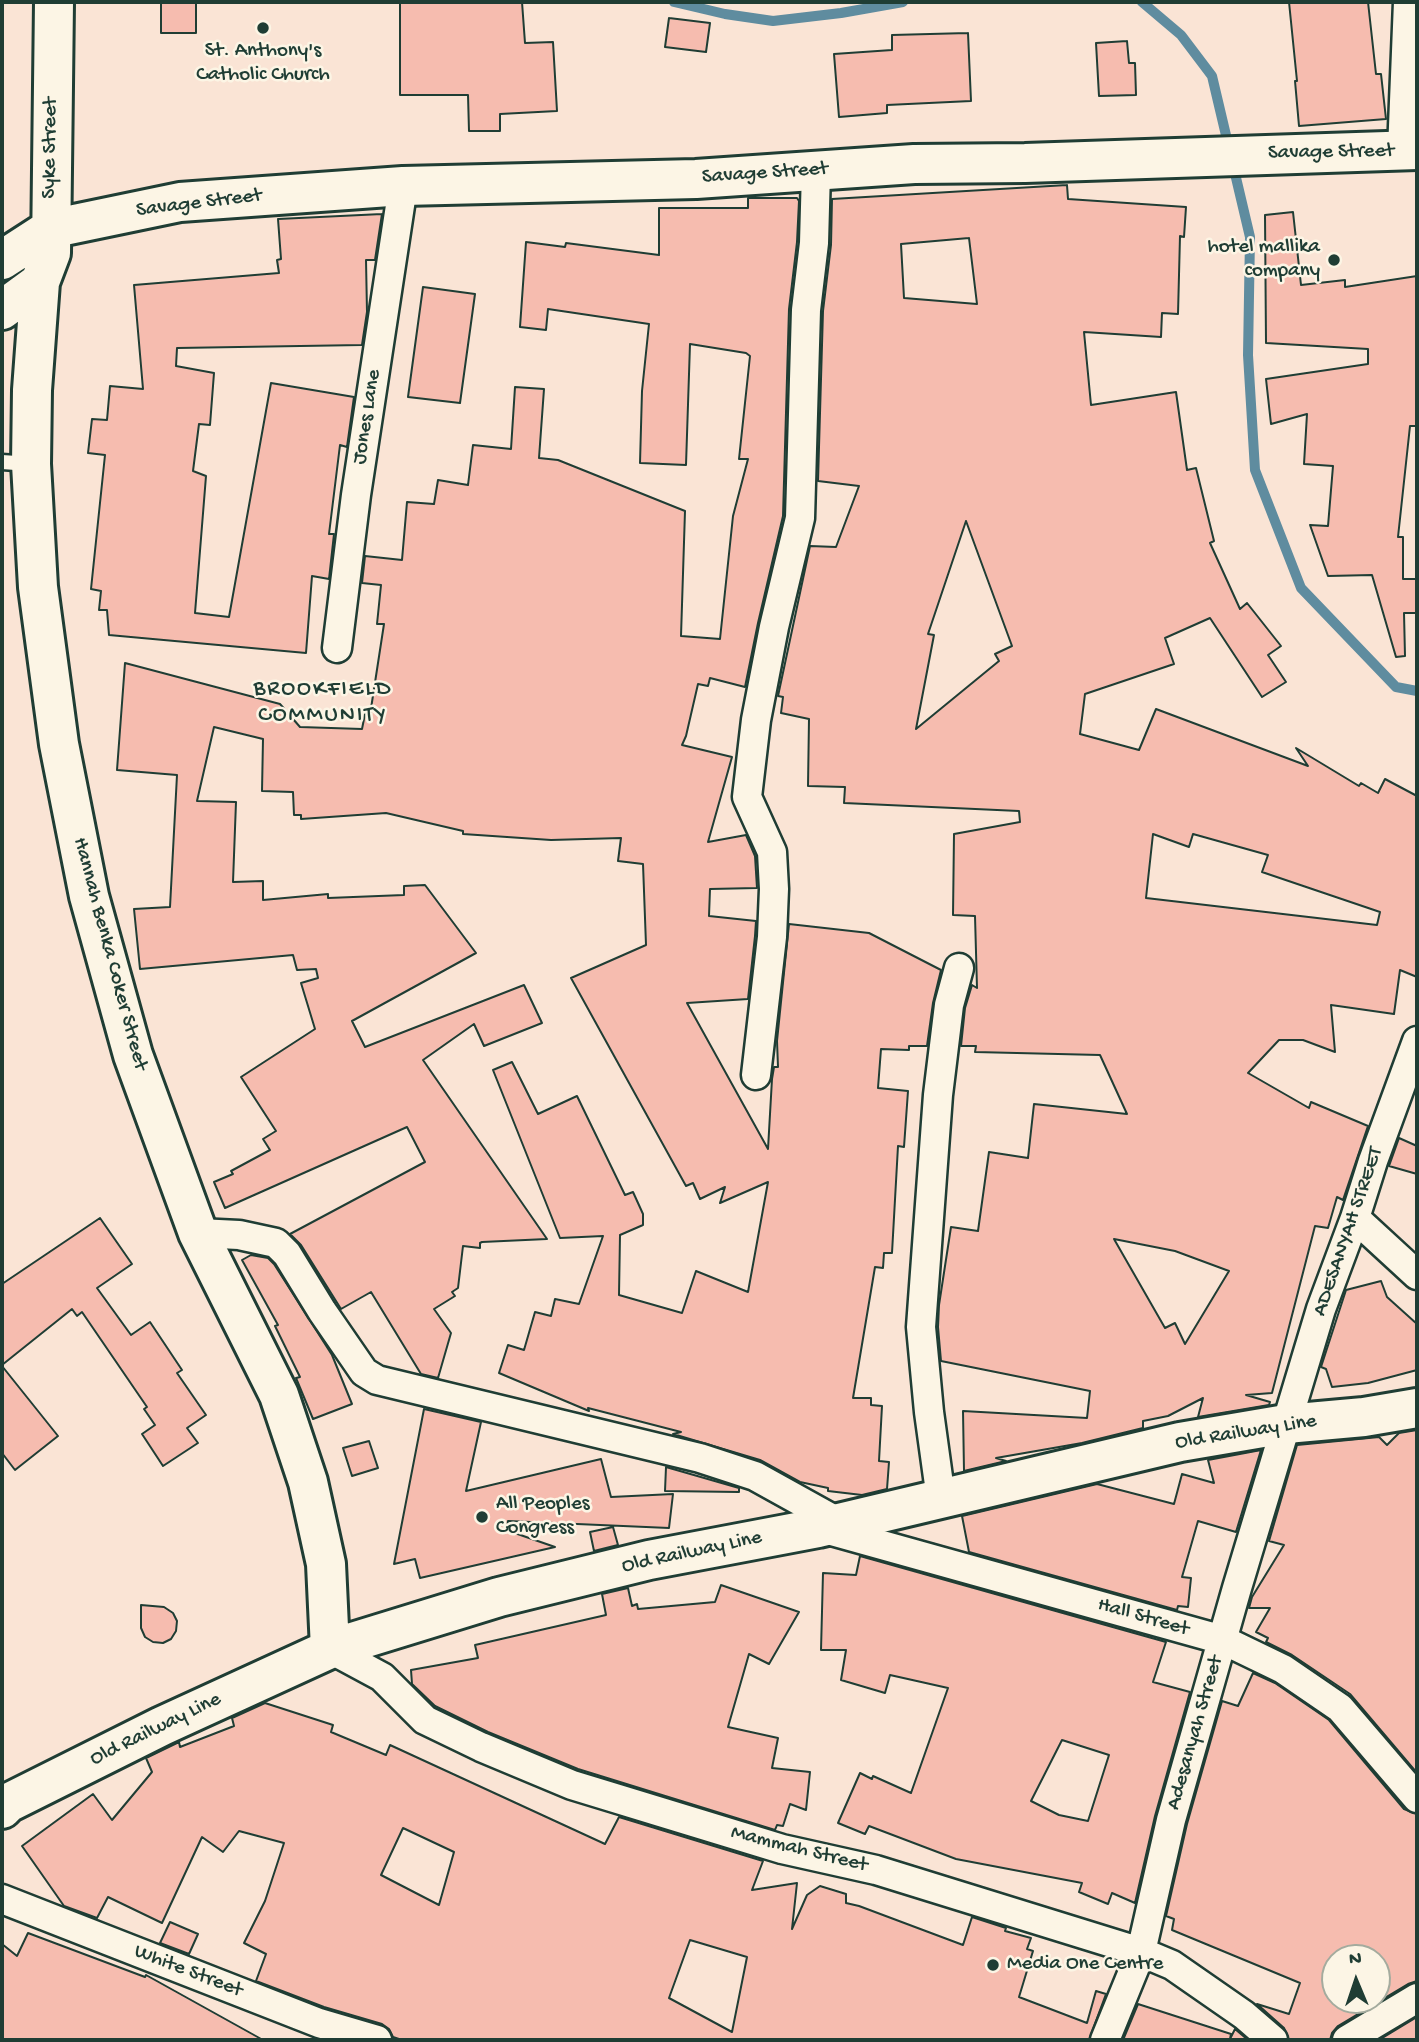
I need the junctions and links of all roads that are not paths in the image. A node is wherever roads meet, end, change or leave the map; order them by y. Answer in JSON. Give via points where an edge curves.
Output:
{"nodes":[{"id":1,"x":54,"y":2,"type":"edge"},
{"id":2,"x":1408,"y":2,"type":"edge"},
{"id":3,"x":1410,"y":151,"type":"edge"},
{"id":4,"x":816,"y":171,"type":"junction"},
{"id":5,"x":404,"y":186,"type":"junction"},
{"id":6,"x":114,"y":215,"type":"joint"},
{"id":7,"x":50,"y":229,"type":"junction"},
{"id":8,"x":2,"y":260,"type":"edge"},
{"id":9,"x":40,"y":282,"type":"junction"},
{"id":10,"x":2,"y":310,"type":"edge"},
{"id":11,"x":2,"y":347,"type":"edge"},
{"id":12,"x":32,"y":390,"type":"junction"},
{"id":13,"x":16,"y":463,"type":"edge"},
{"id":14,"x":337,"y":648,"type":"dead end"},
{"id":15,"x":959,"y":968,"type":"dead end"},
{"id":16,"x":1417,"y":1041,"type":"edge"},
{"id":17,"x":756,"y":1075,"type":"dead end"},
{"id":18,"x":1355,"y":1219,"type":"junction"},
{"id":19,"x":198,"y":1233,"type":"junction"},
{"id":20,"x":1417,"y":1275,"type":"edge"},
{"id":21,"x":1417,"y":1408,"type":"edge"},
{"id":22,"x":1286,"y":1424,"type":"junction"},
{"id":23,"x":941,"y":1499,"type":"junction"},
{"id":24,"x":828,"y":1525,"type":"junction"},
{"id":25,"x":1223,"y":1640,"type":"junction"},
{"id":26,"x":330,"y":1649,"type":"junction"},
{"id":27,"x":1417,"y":1798,"type":"edge"},
{"id":28,"x":2,"y":1809,"type":"edge"},
{"id":29,"x":2,"y":1899,"type":"edge"},
{"id":30,"x":1141,"y":1952,"type":"junction"},
{"id":31,"x":1417,"y":1998,"type":"edge"},
{"id":32,"x":377,"y":2040,"type":"edge"},
{"id":33,"x":1105,"y":2040,"type":"edge"},
{"id":34,"x":1273,"y":2040,"type":"edge"},
{"id":35,"x":1347,"y":2040,"type":"edge"}],
"edges":[{"from":1,"to":7,"type":"street","name":"Syke Street"},
{"from":2,"to":3,"type":"street"},
{"from":3,"to":4,"type":"street","name":"Savage Street","via":[[914,164]]},
{"from":4,"to":5,"type":"street","name":"Savage Street","via":[[696,179]]},
{"from":4,"to":17,"type":"street","via":[[806,310],[800,518],[755,720],[747,797],[772,852],[774,889]]},
{"from":5,"to":6,"type":"street","name":"Savage Street","via":[[180,202]]},
{"from":5,"to":14,"type":"street","name":"Jones Lane"},
{"from":6,"to":7,"type":"street","name":"Syke Street"},
{"from":7,"to":8,"type":"street"},
{"from":7,"to":9,"type":"street","name":"Hannah Benka Coker Street","via":[[51,253]]},
{"from":9,"to":10,"type":"street"},
{"from":9,"to":12,"type":"street","name":"Hannah Benka Coker Street"},
{"from":11,"to":12,"type":"street","via":[[26,364]]},
{"from":12,"to":13,"type":"street","name":"Hannah Benka Coker Street"},
{"from":13,"to":19,"type":"street","name":"Hannah Benka Coker Street","via":[[59,744],[89,896],[133,1055]]},
{"from":15,"to":23,"type":"street","via":[[949,1005],[938,1095],[921,1327]]},
{"from":16,"to":18,"type":"street","name":"ADESANYAH STREET"},
{"from":18,"to":20,"type":"street"},
{"from":18,"to":22,"type":"street","name":"ADESANYAH STREET","via":[[1321,1309]]},
{"from":19,"to":24,"type":"street","name":"Hall Street","via":[[276,1243],[364,1372],[377,1380],[700,1458],[755,1476]]},
{"from":19,"to":26,"type":"street","name":"Hannah Benka Coker Street","via":[[279,1395],[308,1482],[326,1564]]},
{"from":21,"to":22,"type":"street","name":"Old Railway Line","via":[[1364,1418]]},
{"from":22,"to":23,"type":"street","name":"Old Railway Line","via":[[1180,1442]]},
{"from":22,"to":25,"type":"street","name":"Adesanyah Street"},
{"from":23,"to":24,"type":"street","name":"Old Railway Line"},
{"from":24,"to":25,"type":"street","name":"Hall Street"},
{"from":24,"to":26,"type":"street","name":"Old Railway Line","via":[[649,1560],[499,1597]]},
{"from":25,"to":27,"type":"street","name":"Hall Street","via":[[1283,1669],[1340,1708]]},
{"from":25,"to":30,"type":"street","name":"Adesanyah Street","via":[[1171,1820]]},
{"from":26,"to":28,"type":"street","name":"Old Railway Line","via":[[162,1726]]},
{"from":26,"to":30,"type":"street","name":"Mammah Street","via":[[382,1677],[425,1720],[572,1785],[782,1849],[876,1870]]},
{"from":29,"to":32,"type":"street","name":"White Street","via":[[319,2023]]},
{"from":30,"to":33,"type":"street","name":"Adesanyah Street"},
{"from":30,"to":34,"type":"street","name":"Mammah Street","via":[[1172,1965]]},
{"from":31,"to":35,"type":"street"}]}
